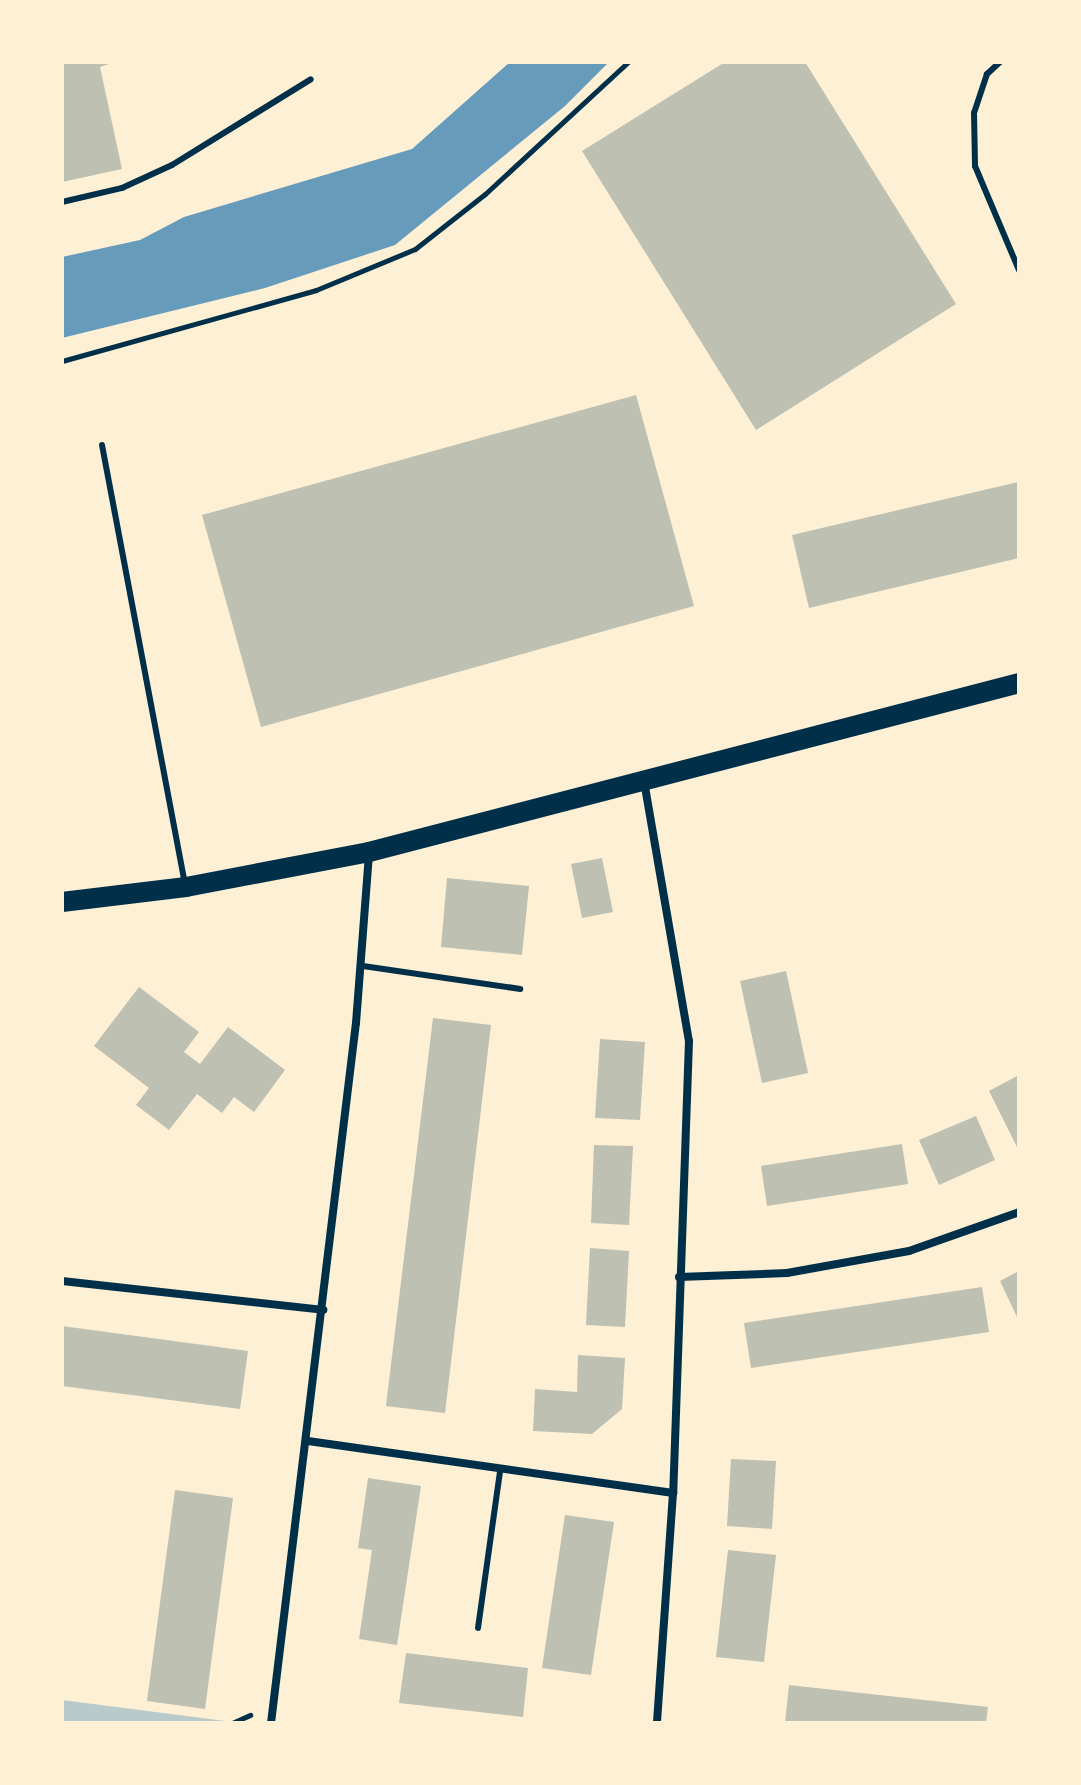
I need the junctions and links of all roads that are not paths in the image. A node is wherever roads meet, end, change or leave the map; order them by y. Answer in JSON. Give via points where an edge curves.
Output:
{"nodes":[{"id":1,"x":1000,"y":62,"type":"edge"},
{"id":2,"x":311,"y":79,"type":"dead end"},
{"id":3,"x":62,"y":202,"type":"edge"},
{"id":4,"x":1019,"y":270,"type":"edge"},
{"id":5,"x":102,"y":445,"type":"dead end"},
{"id":6,"x":1019,"y":683,"type":"edge"},
{"id":7,"x":644,"y":780,"type":"junction"},
{"id":8,"x":369,"y":852,"type":"junction"},
{"id":9,"x":186,"y":887,"type":"junction"},
{"id":10,"x":62,"y":902,"type":"edge"},
{"id":11,"x":363,"y":966,"type":"junction"},
{"id":12,"x":520,"y":989,"type":"dead end"},
{"id":13,"x":1019,"y":1212,"type":"edge"},
{"id":14,"x":679,"y":1277,"type":"junction"},
{"id":15,"x":62,"y":1281,"type":"edge"},
{"id":16,"x":323,"y":1310,"type":"junction"},
{"id":17,"x":308,"y":1441,"type":"junction"},
{"id":18,"x":500,"y":1471,"type":"junction"},
{"id":19,"x":673,"y":1493,"type":"junction"},
{"id":20,"x":478,"y":1628,"type":"dead end"},
{"id":21,"x":271,"y":1723,"type":"edge"},
{"id":22,"x":657,"y":1723,"type":"edge"}],
"edges":[{"from":1,"to":4,"type":"lane","via":[[987,74],[974,113],[975,166]]},
{"from":2,"to":3,"type":"lane","via":[[172,165],[122,188]]},
{"from":5,"to":9,"type":"lane"},
{"from":6,"to":7,"type":"main road"},
{"from":7,"to":8,"type":"main road"},
{"from":7,"to":14,"type":"street","via":[[689,1041]]},
{"from":8,"to":9,"type":"main road"},
{"from":8,"to":11,"type":"street"},
{"from":9,"to":10,"type":"main road"},
{"from":11,"to":12,"type":"lane"},
{"from":11,"to":16,"type":"street"},
{"from":13,"to":14,"type":"street","via":[[909,1251],[787,1273]]},
{"from":14,"to":19,"type":"street"},
{"from":15,"to":16,"type":"street"},
{"from":16,"to":17,"type":"street"},
{"from":17,"to":18,"type":"street"},
{"from":17,"to":21,"type":"street"},
{"from":18,"to":19,"type":"street"},
{"from":18,"to":20,"type":"lane"},
{"from":19,"to":22,"type":"street"}]}
